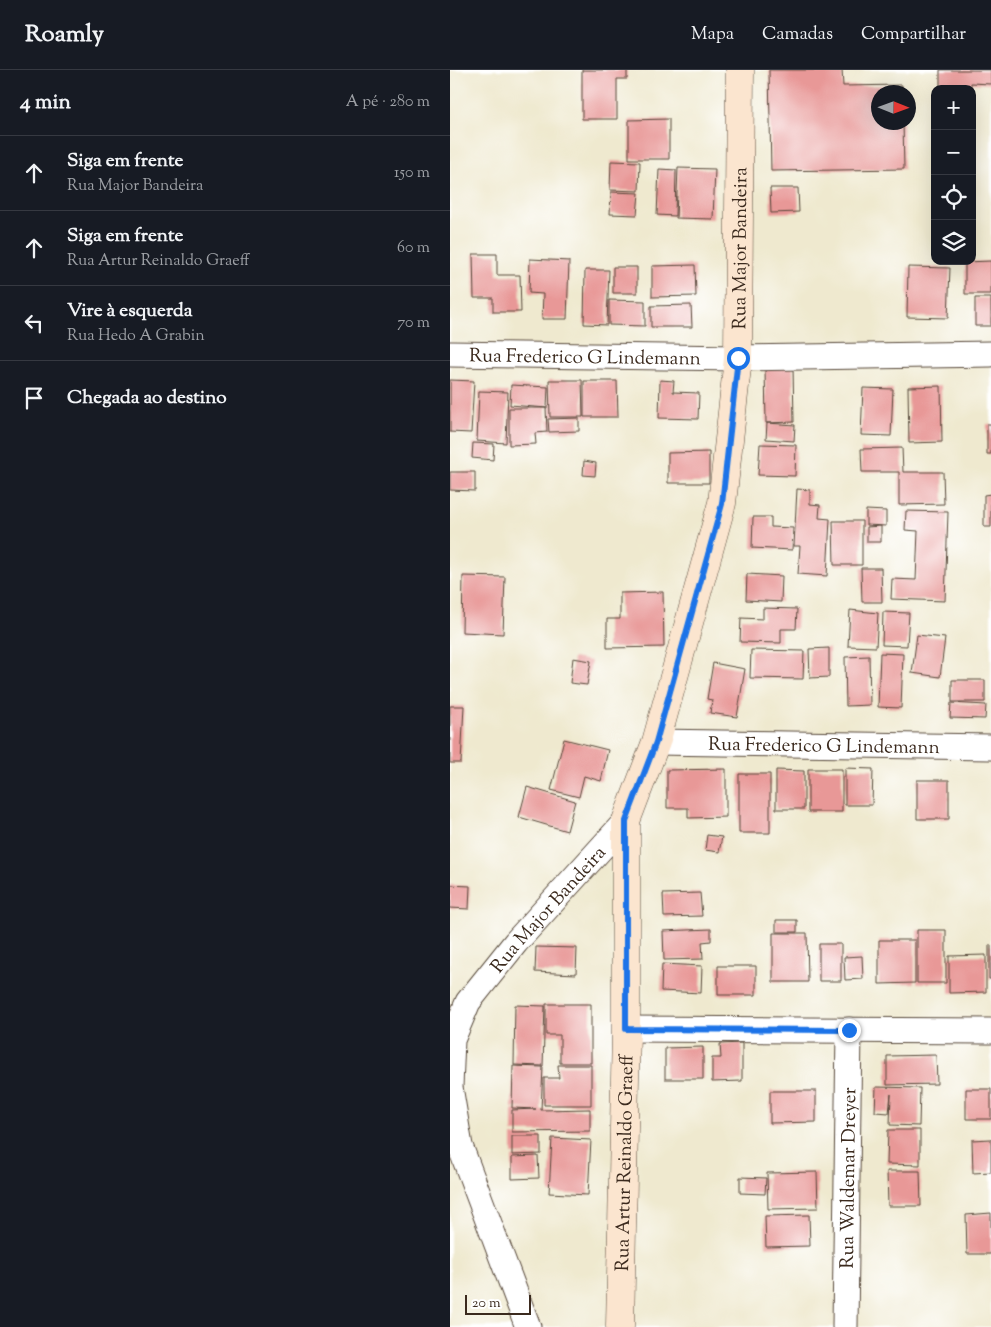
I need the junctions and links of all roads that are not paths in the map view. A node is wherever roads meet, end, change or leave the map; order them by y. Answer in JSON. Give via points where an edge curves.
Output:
{"nodes":[{"id":1,"x":740,"y":70,"type":"edge"},
{"id":2,"x":450,"y":354,"type":"edge"},
{"id":3,"x":991,"y":354,"type":"edge"},
{"id":4,"x":738,"y":358,"type":"junction"},
{"id":5,"x":656,"y":742,"type":"junction"},
{"id":6,"x":991,"y":747,"type":"edge"},
{"id":7,"x":626,"y":821,"type":"junction"},
{"id":8,"x":626,"y":1029,"type":"junction"},
{"id":9,"x":849,"y":1030,"type":"junction"},
{"id":10,"x":991,"y":1031,"type":"edge"},
{"id":11,"x":528,"y":1327,"type":"edge"},
{"id":12,"x":620,"y":1327,"type":"edge"},
{"id":13,"x":845,"y":1327,"type":"edge"}],
"edges":[{"from":1,"to":4,"type":"main road","name":"Rua Major Bandeira"},
{"from":2,"to":4,"type":"street","name":"Rua Frederico G Lindemann"},
{"from":3,"to":4,"type":"street","name":"Rua Frederico G Lindemann"},
{"from":4,"to":5,"type":"main road","name":"Rua Major Bandeira","via":[[722,504]]},
{"from":5,"to":6,"type":"street","name":"Rua Frederico G Lindemann"},
{"from":5,"to":7,"type":"main road","name":"Rua Major Bandeira"},
{"from":7,"to":8,"type":"main road","name":"Rua Artur Reinaldo Graeff"},
{"from":7,"to":11,"type":"street","name":"Rua Major Bandeira","via":[[516,942],[468,1002],[452,1040],[450,1087],[460,1146]]},
{"from":8,"to":9,"type":"street"},
{"from":8,"to":12,"type":"main road","name":"Rua Artur Reinaldo Graeff"},
{"from":9,"to":10,"type":"street"},
{"from":9,"to":13,"type":"street","name":"Rua Waldemar Dreyer"}]}
